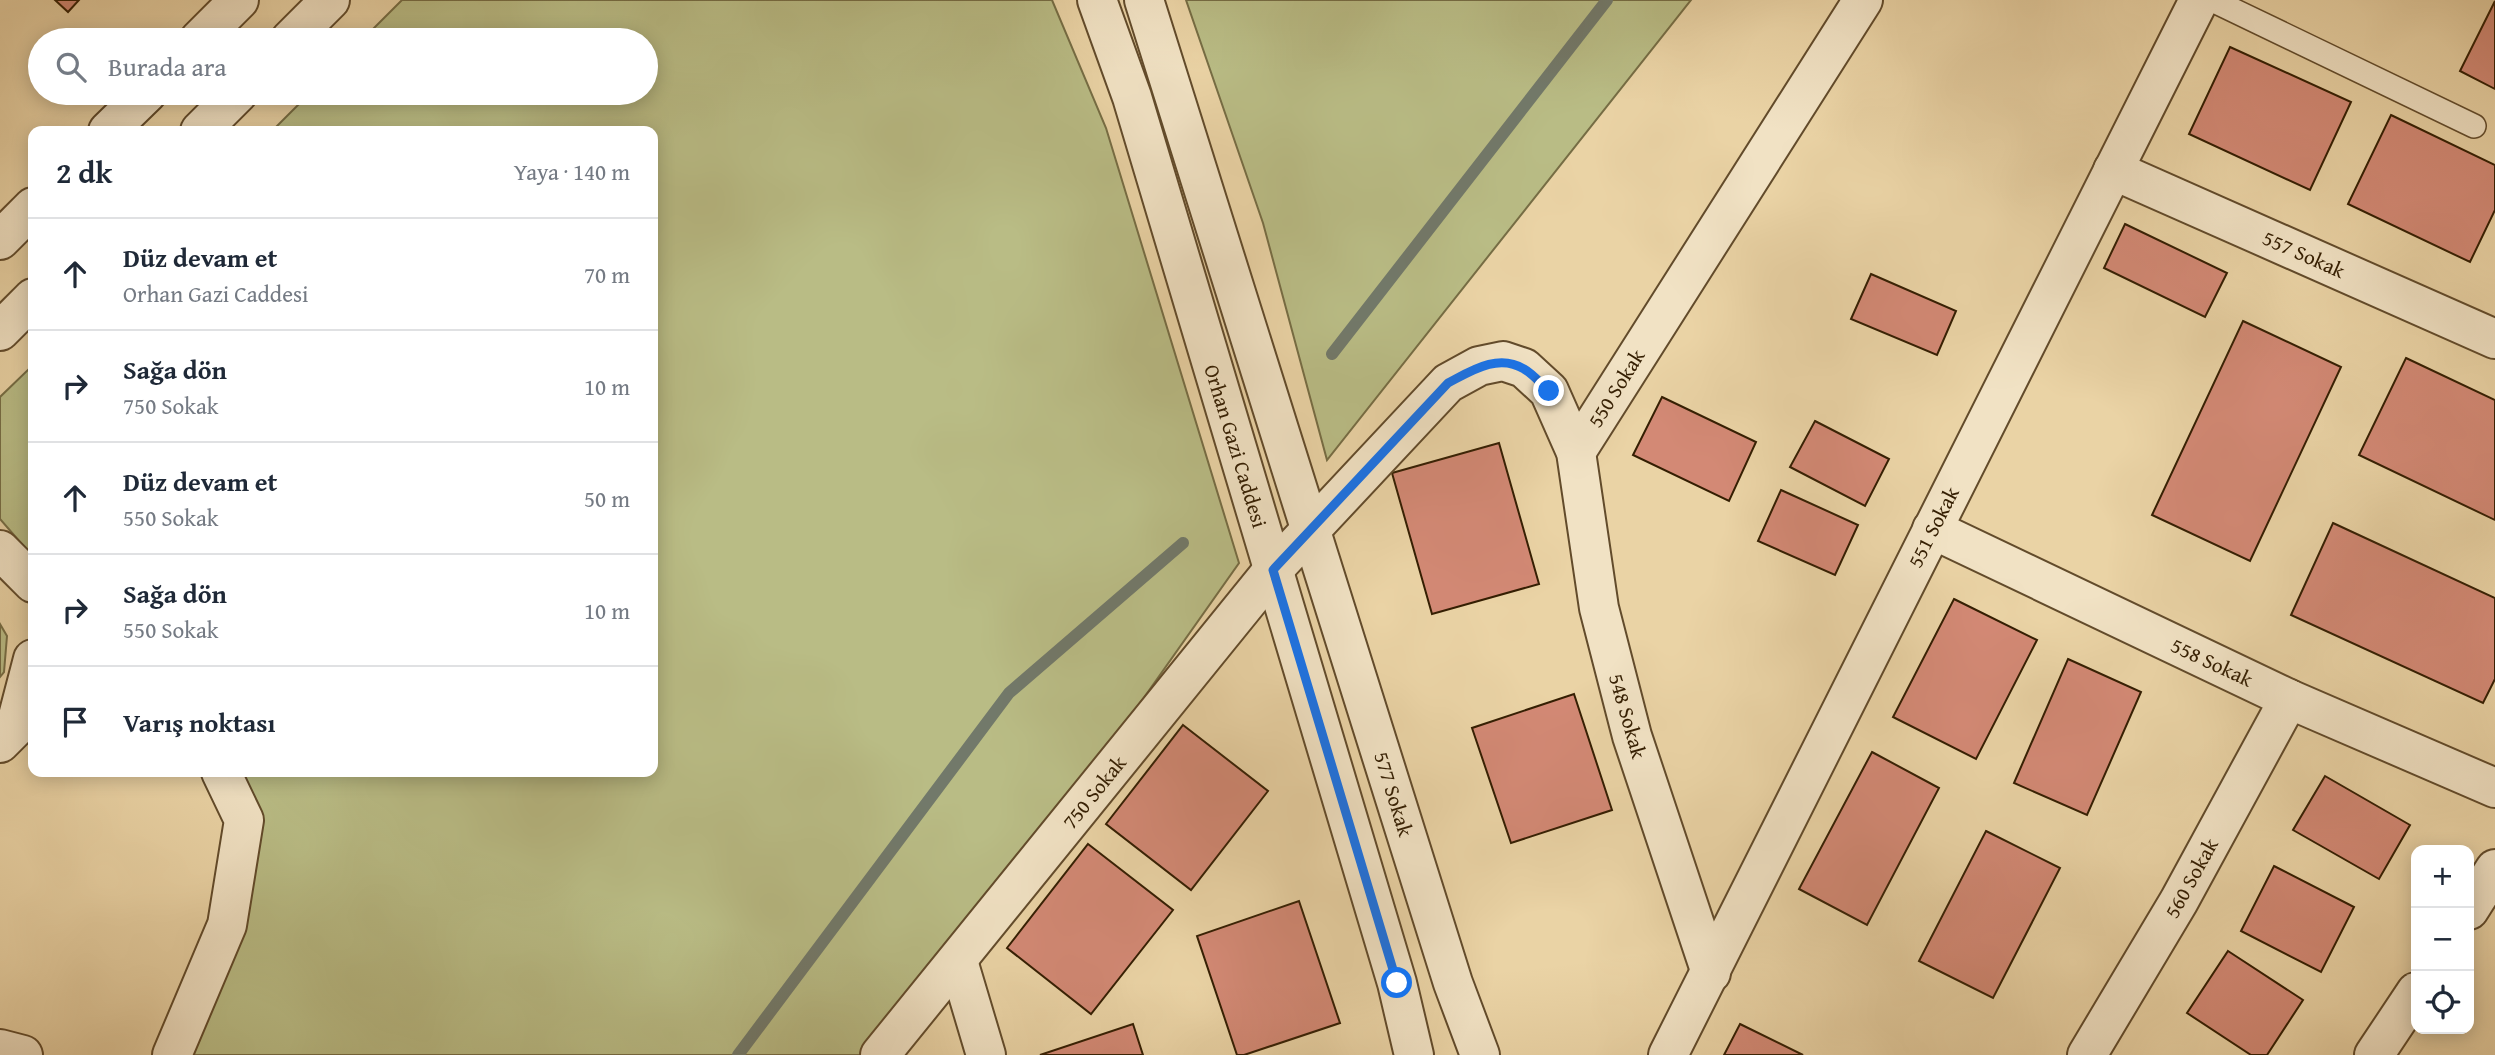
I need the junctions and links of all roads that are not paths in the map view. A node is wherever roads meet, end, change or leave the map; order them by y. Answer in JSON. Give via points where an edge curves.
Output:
{"nodes":[{"id":1,"x":239,"y":0,"type":"edge"},
{"id":2,"x":330,"y":0,"type":"edge"},
{"id":3,"x":1097,"y":0,"type":"edge"},
{"id":4,"x":1144,"y":0,"type":"edge"},
{"id":5,"x":1863,"y":0,"type":"edge"},
{"id":6,"x":2199,"y":0,"type":"edge"},
{"id":7,"x":2212,"y":0,"type":"edge"},
{"id":8,"x":211,"y":28,"type":"edge"},
{"id":9,"x":302,"y":28,"type":"edge"},
{"id":10,"x":135,"y":105,"type":"edge"},
{"id":11,"x":226,"y":105,"type":"edge"},
{"id":12,"x":113,"y":126,"type":"edge"},
{"id":13,"x":205,"y":126,"type":"edge"},
{"id":14,"x":2474,"y":126,"type":"dead end"},
{"id":15,"x":2113,"y":170,"type":"junction"},
{"id":16,"x":28,"y":212,"type":"edge"},
{"id":17,"x":0,"y":240,"type":"edge"},
{"id":18,"x":28,"y":303,"type":"edge"},
{"id":19,"x":0,"y":331,"type":"edge"},
{"id":20,"x":2495,"y":339,"type":"edge"},
{"id":21,"x":1576,"y":452,"type":"junction"},
{"id":22,"x":1933,"y":529,"type":"junction"},
{"id":23,"x":1312,"y":531,"type":"junction"},
{"id":24,"x":0,"y":550,"type":"edge"},
{"id":25,"x":1273,"y":570,"type":"junction"},
{"id":26,"x":28,"y":578,"type":"edge"},
{"id":27,"x":28,"y":678,"type":"edge"},
{"id":28,"x":2289,"y":699,"type":"junction"},
{"id":29,"x":0,"y":743,"type":"edge"},
{"id":30,"x":223,"y":777,"type":"edge"},
{"id":31,"x":2495,"y":788,"type":"edge"},
{"id":32,"x":2495,"y":869,"type":"edge"},
{"id":33,"x":2470,"y":908,"type":"edge"},
{"id":34,"x":958,"y":961,"type":"junction"},
{"id":35,"x":1711,"y":973,"type":"junction"},
{"id":36,"x":2411,"y":1000,"type":"edge"},
{"id":37,"x":0,"y":1049,"type":"edge"},
{"id":38,"x":23,"y":1055,"type":"edge"},
{"id":39,"x":172,"y":1055,"type":"edge"},
{"id":40,"x":880,"y":1055,"type":"edge"},
{"id":41,"x":986,"y":1055,"type":"edge"},
{"id":42,"x":1414,"y":1055,"type":"edge"},
{"id":43,"x":1480,"y":1055,"type":"edge"},
{"id":44,"x":1668,"y":1055,"type":"edge"},
{"id":45,"x":2087,"y":1055,"type":"edge"},
{"id":46,"x":2374,"y":1055,"type":"edge"}],
"edges":[{"from":1,"to":8,"type":"street"},
{"from":2,"to":9,"type":"street"},
{"from":3,"to":25,"type":"street","name":"Orhan Gazi Caddesi","via":[[1132,97]]},
{"from":4,"to":23,"type":"street"},
{"from":5,"to":21,"type":"street","name":"550 Sokak"},
{"from":6,"to":15,"type":"street","name":"551 Sokak"},
{"from":7,"to":14,"type":"lane"},
{"from":10,"to":12,"type":"street"},
{"from":11,"to":13,"type":"street"},
{"from":15,"to":20,"type":"street","name":"557 Sokak"},
{"from":15,"to":22,"type":"street","name":"551 Sokak"},
{"from":16,"to":17,"type":"street"},
{"from":18,"to":19,"type":"street"},
{"from":21,"to":23,"type":"street","name":"550 Sokak","via":[[1549,391],[1524,368],[1503,361],[1479,366],[1448,383]]},
{"from":21,"to":35,"type":"street","name":"548 Sokak","via":[[1599,608],[1632,736]]},
{"from":22,"to":28,"type":"street","name":"558 Sokak"},
{"from":22,"to":35,"type":"street","name":"551 Sokak"},
{"from":23,"to":25,"type":"street","name":"750 Sokak"},
{"from":23,"to":43,"type":"street","name":"577 Sokak","via":[[1453,983]]},
{"from":24,"to":26,"type":"street"},
{"from":25,"to":34,"type":"street","name":"750 Sokak"},
{"from":25,"to":42,"type":"street","name":"Orhan Gazi Caddesi","via":[[1397,983]]},
{"from":27,"to":29,"type":"street","via":[[15,727]]},
{"from":28,"to":31,"type":"street","name":"558 Sokak"},
{"from":28,"to":45,"type":"street","name":"560 Sokak","via":[[2179,901]]},
{"from":30,"to":39,"type":"street","via":[[244,820],[227,925]]},
{"from":32,"to":33,"type":"street"},
{"from":34,"to":40,"type":"street","name":"750 Sokak"},
{"from":34,"to":41,"type":"street"},
{"from":35,"to":44,"type":"street","name":"551 Sokak"},
{"from":36,"to":46,"type":"street"},
{"from":37,"to":38,"type":"street"}]}
